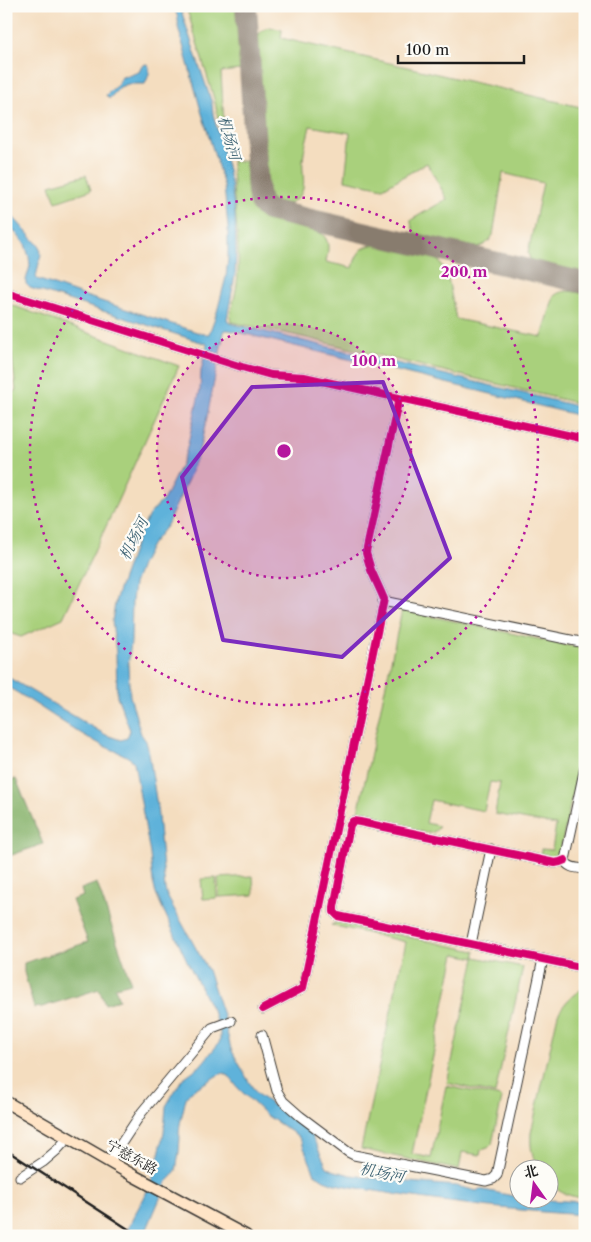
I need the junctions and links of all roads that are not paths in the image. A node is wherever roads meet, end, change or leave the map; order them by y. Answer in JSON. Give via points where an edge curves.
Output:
{"nodes":[{"id":1,"x":6,"y":292,"type":"edge"},
{"id":2,"x":399,"y":398,"type":"junction"},
{"id":3,"x":585,"y":440,"type":"edge"},
{"id":4,"x":383,"y":601,"type":"junction"},
{"id":5,"x":585,"y":643,"type":"edge"},
{"id":6,"x":585,"y":767,"type":"edge"},
{"id":7,"x":491,"y":849,"type":"junction"},
{"id":8,"x":565,"y":860,"type":"junction"},
{"id":9,"x":585,"y":869,"type":"edge"},
{"id":10,"x":471,"y":944,"type":"junction"},
{"id":11,"x":543,"y":959,"type":"junction"},
{"id":12,"x":585,"y":968,"type":"edge"},
{"id":13,"x":263,"y":1009,"type":"dead end"},
{"id":14,"x":231,"y":1021,"type":"dead end"},
{"id":15,"x":262,"y":1035,"type":"dead end"},
{"id":16,"x":6,"y":1102,"type":"edge"},
{"id":17,"x":68,"y":1138,"type":"junction"},
{"id":18,"x":109,"y":1162,"type":"junction"},
{"id":19,"x":20,"y":1177,"type":"dead end"},
{"id":20,"x":246,"y":1236,"type":"edge"}],
"edges":[{"from":1,"to":2,"type":"street","via":[[271,375],[304,378]]},
{"from":2,"to":3,"type":"street"},
{"from":2,"to":4,"type":"street","via":[[366,553]]},
{"from":4,"to":5,"type":"street"},
{"from":4,"to":13,"type":"street","via":[[302,988]]},
{"from":6,"to":8,"type":"street"},
{"from":7,"to":8,"type":"street","via":[[555,863]]},
{"from":7,"to":10,"type":"street"},
{"from":7,"to":10,"type":"street","via":[[360,822],[353,822],[350,826],[334,907],[338,916]]},
{"from":8,"to":9,"type":"street","via":[[568,866]]},
{"from":10,"to":11,"type":"street"},
{"from":11,"to":12,"type":"street"},
{"from":11,"to":15,"type":"street","via":[[497,1175],[486,1182],[348,1152],[283,1101],[277,1091]]},
{"from":14,"to":18,"type":"street","via":[[212,1028],[142,1112]]},
{"from":16,"to":17,"type":"main road","name":"宁慈东路"},
{"from":17,"to":18,"type":"main road","name":"宁慈东路"},
{"from":17,"to":19,"type":"street"},
{"from":18,"to":20,"type":"main road","name":"宁慈东路"}]}
